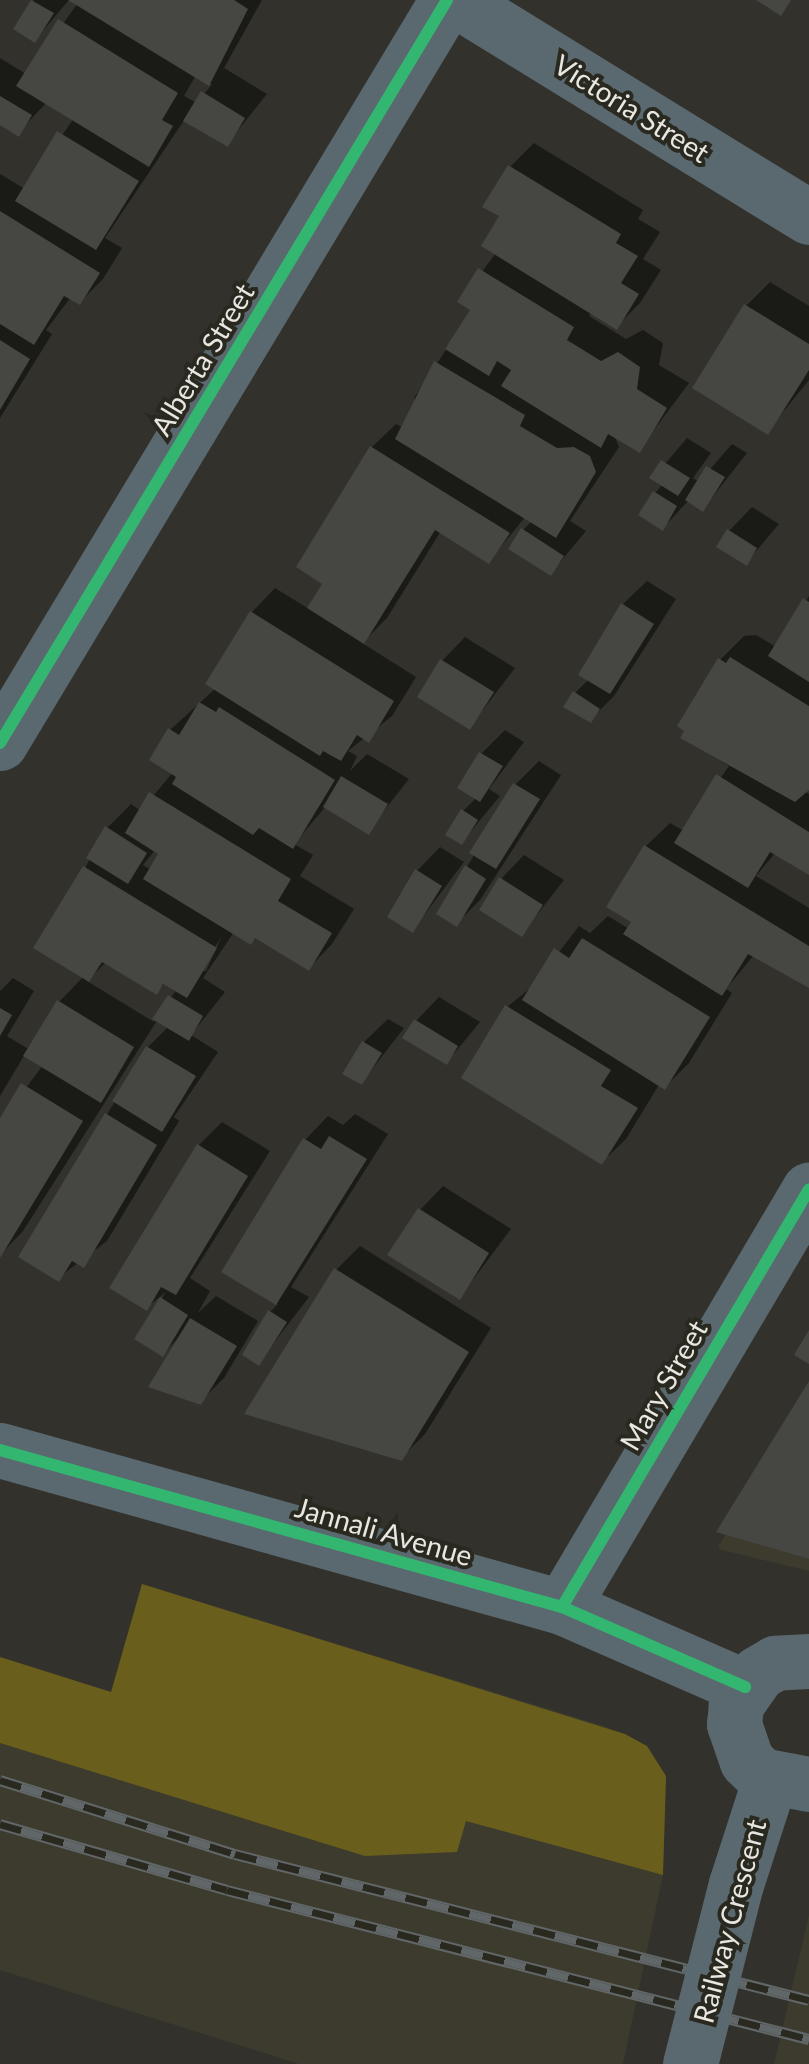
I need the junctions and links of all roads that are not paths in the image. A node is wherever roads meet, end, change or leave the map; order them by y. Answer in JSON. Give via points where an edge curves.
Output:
{"nodes":[{"id":1,"x":447,"y":0,"type":"edge"},
{"id":2,"x":456,"y":0,"type":"edge"},
{"id":3,"x":809,"y":217,"type":"edge"},
{"id":4,"x":0,"y":743,"type":"edge"},
{"id":5,"x":809,"y":1190,"type":"edge"},
{"id":6,"x":0,"y":1450,"type":"edge"},
{"id":7,"x":562,"y":1607,"type":"junction"},
{"id":8,"x":809,"y":1661,"type":"edge"},
{"id":9,"x":745,"y":1687,"type":"junction"},
{"id":10,"x":790,"y":1781,"type":"edge"},
{"id":11,"x":690,"y":2064,"type":"edge"}],
"edges":[{"from":1,"to":4,"type":"street","name":"Alberta Street"},
{"from":2,"to":3,"type":"street","name":"Victoria Street"},
{"from":5,"to":7,"type":"street","name":"Mary Street"},
{"from":6,"to":7,"type":"street","name":"Jannali Avenue"},
{"from":7,"to":9,"type":"street","name":"Jannali Avenue"},
{"from":8,"to":9,"type":"street","via":[[775,1663]]},
{"from":9,"to":10,"type":"street","via":[[736,1705],[738,1744],[747,1762]]},
{"from":10,"to":11,"type":"street","name":"Railway Crescent","bridge":true,"via":[[736,1884]]}]}
